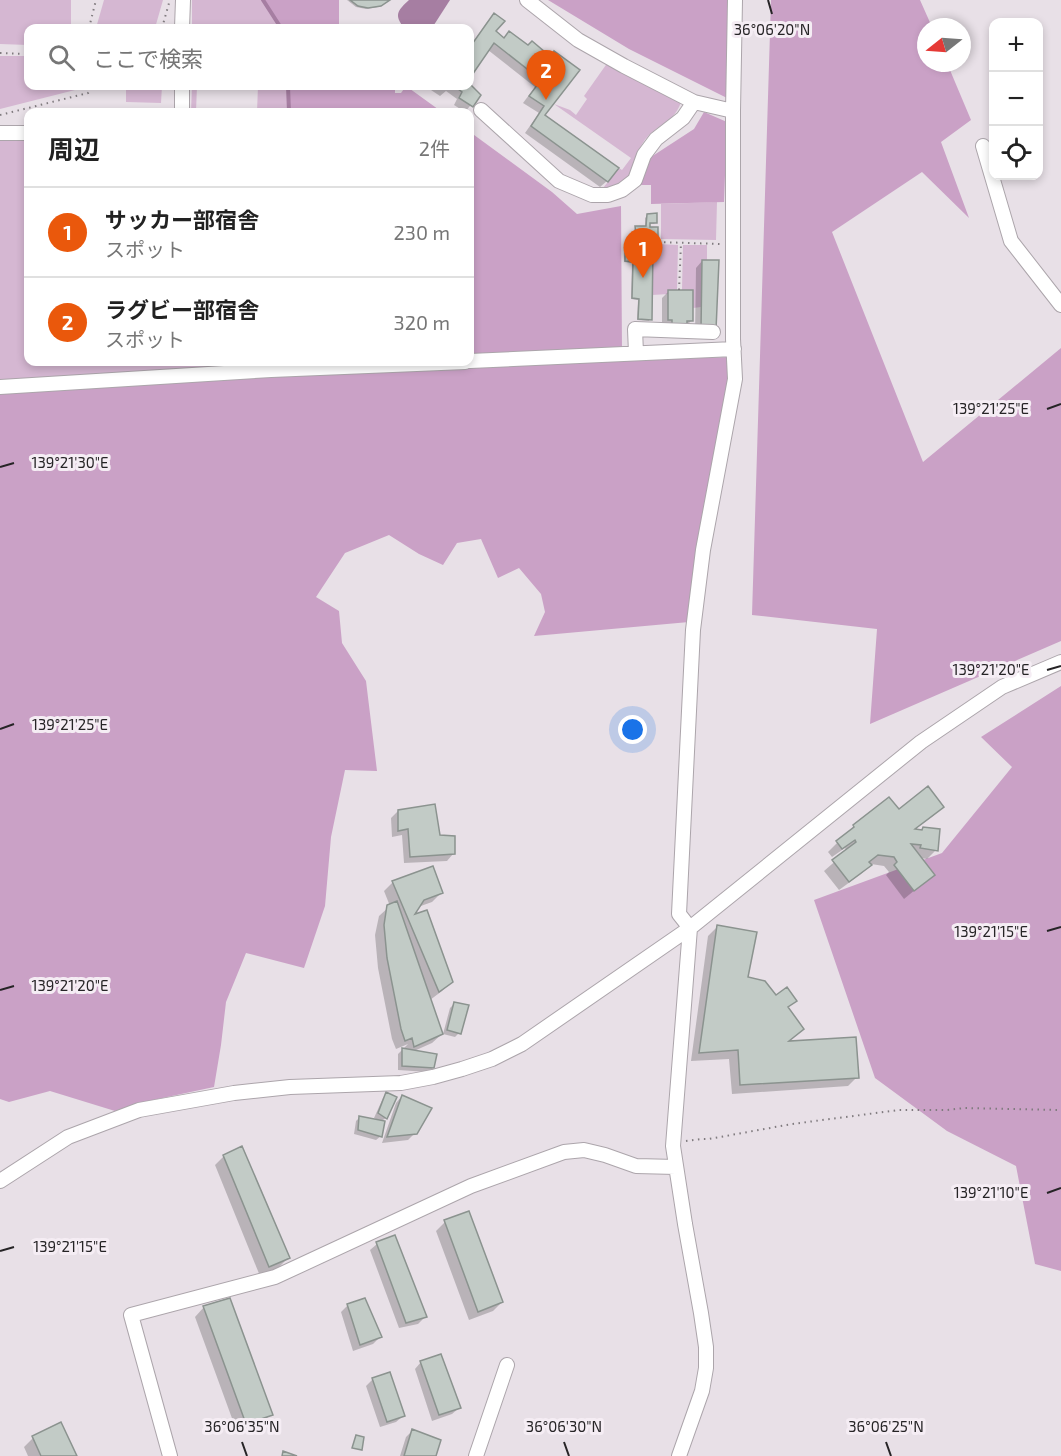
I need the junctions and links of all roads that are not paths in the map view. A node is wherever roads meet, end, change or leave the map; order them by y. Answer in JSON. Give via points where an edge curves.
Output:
{"nodes":[{"id":1,"x":183,"y":0,"type":"edge"},
{"id":2,"x":527,"y":0,"type":"edge"},
{"id":3,"x":735,"y":0,"type":"edge"},
{"id":4,"x":182,"y":24,"type":"edge"},
{"id":5,"x":182,"y":90,"type":"edge"},
{"id":6,"x":694,"y":102,"type":"junction"},
{"id":7,"x":182,"y":108,"type":"edge"},
{"id":8,"x":481,"y":110,"type":"dead end"},
{"id":9,"x":733,"y":111,"type":"junction"},
{"id":10,"x":0,"y":133,"type":"edge"},
{"id":11,"x":24,"y":133,"type":"edge"},
{"id":12,"x":983,"y":146,"type":"dead end"},
{"id":13,"x":1060,"y":303,"type":"edge"},
{"id":14,"x":713,"y":332,"type":"dead end"},
{"id":15,"x":734,"y":349,"type":"junction"},
{"id":16,"x":636,"y":353,"type":"junction"},
{"id":17,"x":474,"y":361,"type":"edge"},
{"id":18,"x":368,"y":366,"type":"edge"},
{"id":19,"x":0,"y":387,"type":"edge"},
{"id":20,"x":1061,"y":662,"type":"edge"},
{"id":21,"x":690,"y":928,"type":"junction"},
{"id":22,"x":675,"y":1163,"type":"junction"},
{"id":23,"x":0,"y":1181,"type":"edge"},
{"id":24,"x":507,"y":1365,"type":"dead end"},
{"id":25,"x":170,"y":1456,"type":"edge"},
{"id":26,"x":476,"y":1456,"type":"edge"},
{"id":27,"x":679,"y":1456,"type":"edge"}],
"edges":[{"from":1,"to":4,"type":"street"},
{"from":2,"to":6,"type":"street","via":[[578,40]]},
{"from":3,"to":9,"type":"street"},
{"from":5,"to":7,"type":"street"},
{"from":6,"to":8,"type":"street","via":[[683,118],[656,139],[644,155],[635,180],[608,195],[592,195],[559,182]]},
{"from":6,"to":9,"type":"street"},
{"from":9,"to":15,"type":"street"},
{"from":10,"to":11,"type":"street"},
{"from":12,"to":13,"type":"street","via":[[1011,242]]},
{"from":14,"to":16,"type":"street","via":[[635,329]]},
{"from":15,"to":16,"type":"street"},
{"from":15,"to":21,"type":"street","via":[[735,380],[702,550],[693,630],[679,914]]},
{"from":16,"to":17,"type":"street"},
{"from":18,"to":19,"type":"street"},
{"from":20,"to":21,"type":"street","via":[[1002,687],[921,742]]},
{"from":21,"to":22,"type":"street"},
{"from":21,"to":23,"type":"street","via":[[522,1044],[492,1059],[401,1083],[290,1087],[139,1110],[68,1137]]},
{"from":22,"to":25,"type":"street","via":[[636,1166],[584,1150],[564,1152],[471,1186],[275,1277],[131,1315]]},
{"from":22,"to":27,"type":"street","via":[[706,1347],[702,1391]]},
{"from":24,"to":26,"type":"street"}]}
